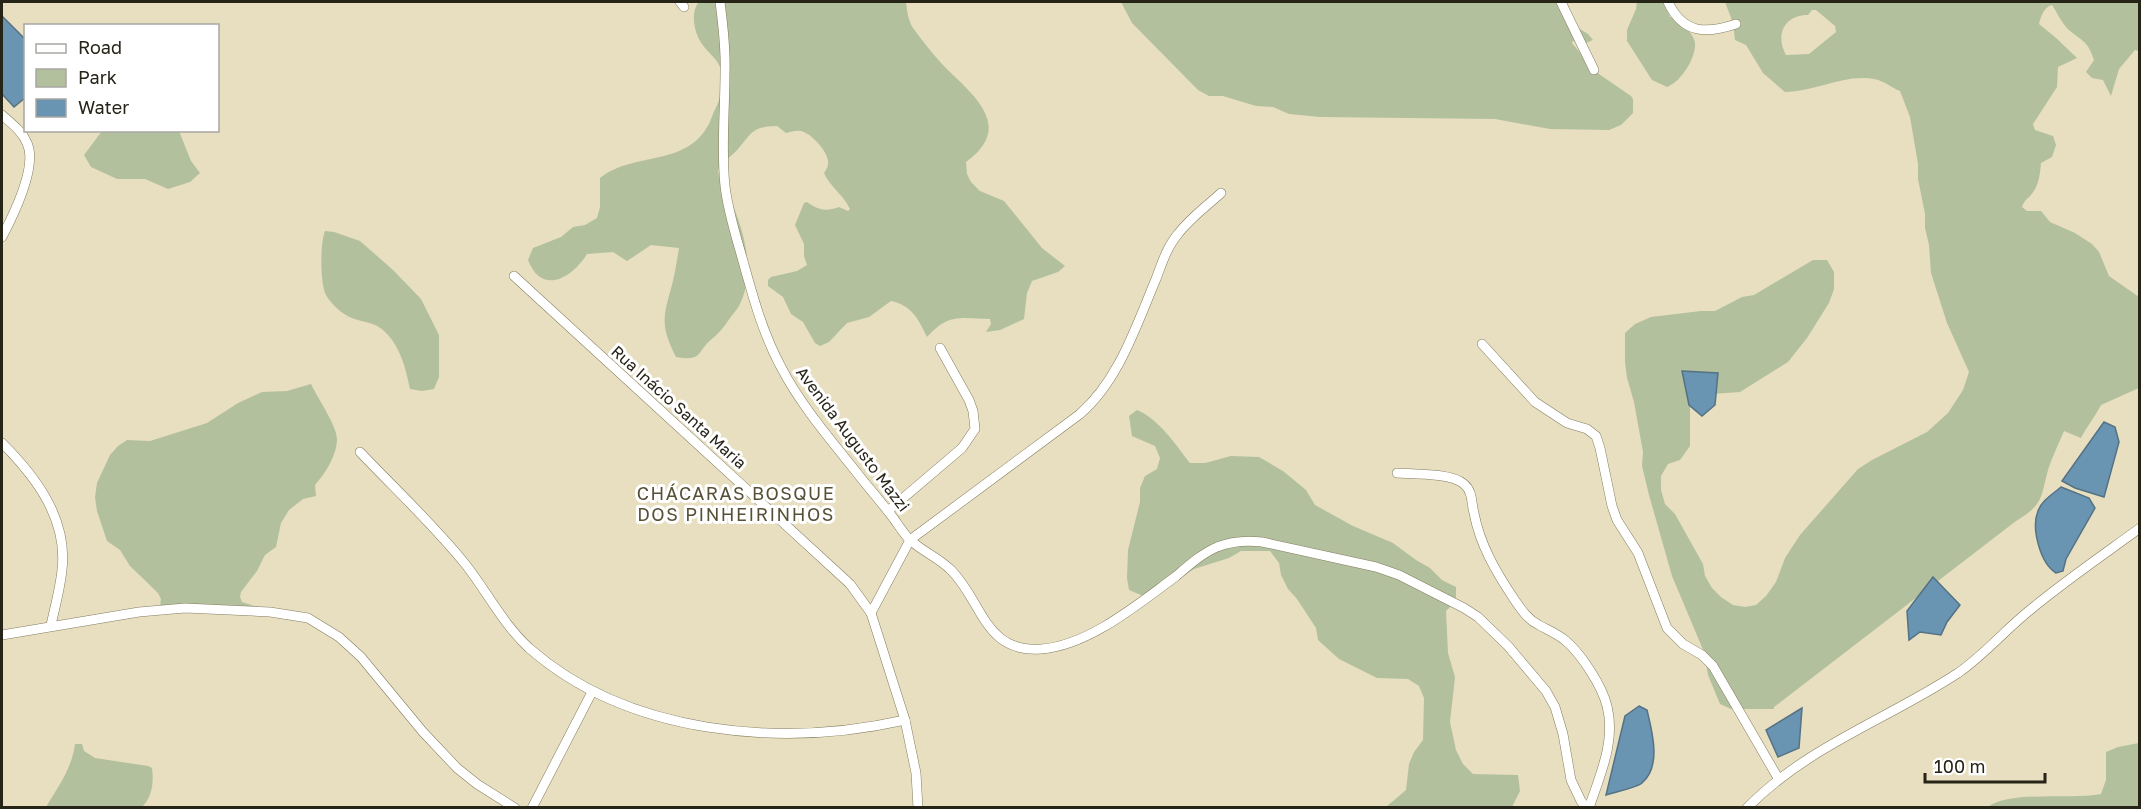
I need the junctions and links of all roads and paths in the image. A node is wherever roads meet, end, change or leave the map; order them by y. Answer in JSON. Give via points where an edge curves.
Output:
{"nodes":[{"id":1,"x":720,"y":2,"type":"edge"},
{"id":2,"x":1561,"y":2,"type":"edge"},
{"id":3,"x":1668,"y":2,"type":"edge"},
{"id":4,"x":1736,"y":24,"type":"dead end"},
{"id":5,"x":1594,"y":70,"type":"dead end"},
{"id":6,"x":2,"y":115,"type":"edge"},
{"id":7,"x":1221,"y":193,"type":"dead end"},
{"id":8,"x":2,"y":237,"type":"edge"},
{"id":9,"x":514,"y":276,"type":"dead end"},
{"id":10,"x":1482,"y":344,"type":"dead end"},
{"id":11,"x":940,"y":348,"type":"dead end"},
{"id":12,"x":2,"y":443,"type":"edge"},
{"id":13,"x":360,"y":452,"type":"dead end"},
{"id":14,"x":1397,"y":472,"type":"dead end"},
{"id":15,"x":888,"y":511,"type":"junction"},
{"id":16,"x":2139,"y":528,"type":"edge"},
{"id":17,"x":910,"y":540,"type":"junction"},
{"id":18,"x":871,"y":613,"type":"junction"},
{"id":19,"x":51,"y":626,"type":"junction"},
{"id":20,"x":2,"y":635,"type":"edge"},
{"id":21,"x":592,"y":692,"type":"junction"},
{"id":22,"x":905,"y":720,"type":"junction"},
{"id":23,"x":1779,"y":778,"type":"junction"},
{"id":24,"x":919,"y":795,"type":"junction"},
{"id":25,"x":515,"y":807,"type":"edge"},
{"id":26,"x":532,"y":807,"type":"edge"},
{"id":27,"x":918,"y":807,"type":"edge"},
{"id":28,"x":927,"y":807,"type":"edge"},
{"id":29,"x":1588,"y":807,"type":"edge"},
{"id":30,"x":1747,"y":807,"type":"edge"}],
"edges":[{"from":1,"to":15,"type":"street","name":"Avenida Augusto Mazzi","via":[[726,70],[725,186],[754,301],[781,368]]},
{"from":2,"to":5,"type":"street"},
{"from":3,"to":4,"type":"street","via":[[1686,26],[1711,30]]},
{"from":6,"to":8,"type":"street","via":[[29,146],[22,194]]},
{"from":7,"to":17,"type":"street","via":[[1193,217],[1168,248],[1136,326],[1094,402]]},
{"from":9,"to":18,"type":"street","name":"Rua Inácio Santa Maria","via":[[850,584]]},
{"from":10,"to":23,"type":"street","via":[[1535,402],[1596,436],[1611,506],[1638,553],[1667,628],[1713,666]]},
{"from":11,"to":15,"type":"street","via":[[969,400],[975,429],[962,448]]},
{"from":12,"to":19,"type":"street","via":[[27,469],[48,501],[59,530],[62,569]]},
{"from":13,"to":21,"type":"street","via":[[466,565],[504,620],[528,646]]},
{"from":14,"to":29,"type":"street","via":[[1448,478],[1466,485],[1484,546],[1515,600],[1530,619],[1566,640],[1602,692],[1610,715],[1610,734]]},
{"from":15,"to":17,"type":"street","name":"Avenida Augusto Mazzi"},
{"from":16,"to":23,"type":"street","via":[[2038,603],[1957,673],[1811,755]]},
{"from":17,"to":18,"type":"street"},
{"from":17,"to":29,"type":"street","name":"Avenida Augusto Mazzi","via":[[938,558],[963,583],[989,628],[1001,640],[1025,649],[1053,647],[1082,638],[1201,556],[1230,543],[1246,540],[1305,550],[1400,575],[1478,617],[1536,679],[1556,708],[1571,780]]},
{"from":18,"to":22,"type":"street","name":"Rua Inácio Santa Maria"},
{"from":19,"to":20,"type":"street"},
{"from":19,"to":25,"type":"street","via":[[185,608],[308,618],[362,657],[457,768]]},
{"from":21,"to":22,"type":"street","via":[[656,716],[759,733],[833,730]]},
{"from":21,"to":26,"type":"street"},
{"from":22,"to":24,"type":"street","name":"Rua Inácio Santa Maria"},
{"from":23,"to":30,"type":"street"},
{"from":24,"to":27,"type":"street"},
{"from":24,"to":28,"type":"street"}]}
